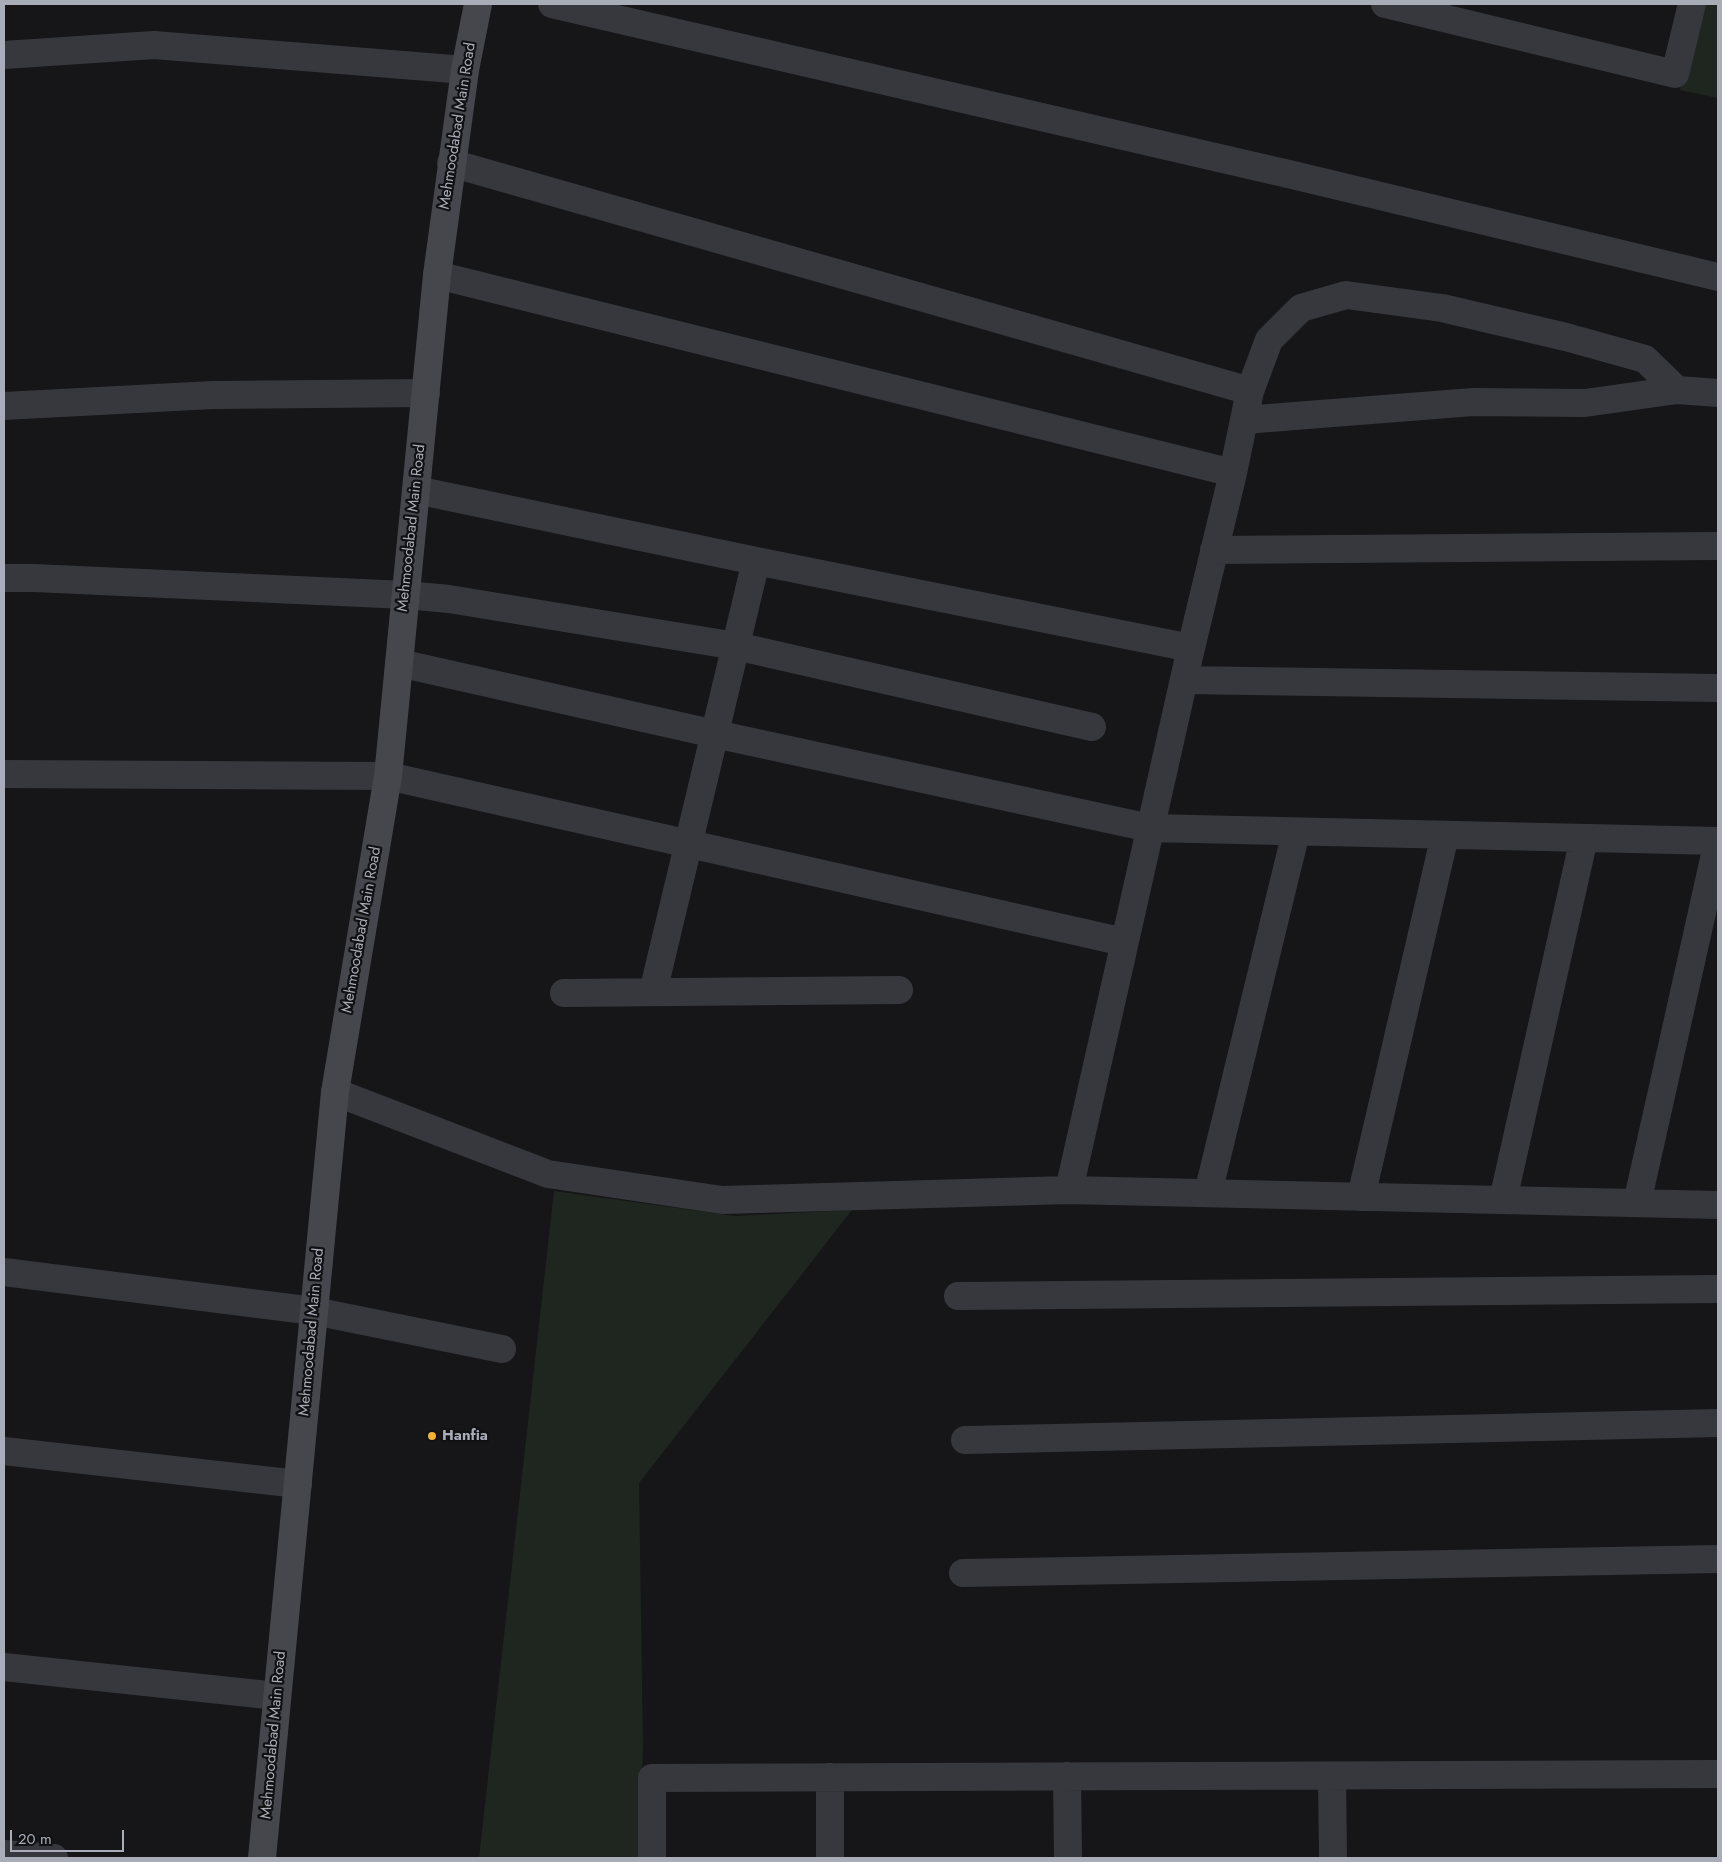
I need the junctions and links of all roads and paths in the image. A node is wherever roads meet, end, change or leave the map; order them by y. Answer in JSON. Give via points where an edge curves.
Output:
{"nodes":[{"id":1,"x":478,"y":4,"type":"edge"},
{"id":2,"x":552,"y":4,"type":"edge"},
{"id":3,"x":1385,"y":4,"type":"edge"},
{"id":4,"x":1692,"y":4,"type":"edge"},
{"id":5,"x":4,"y":55,"type":"edge"},
{"id":6,"x":465,"y":70,"type":"junction"},
{"id":7,"x":452,"y":163,"type":"junction"},
{"id":8,"x":437,"y":276,"type":"junction"},
{"id":9,"x":1718,"y":277,"type":"edge"},
{"id":10,"x":1677,"y":390,"type":"junction"},
{"id":11,"x":1250,"y":391,"type":"junction"},
{"id":12,"x":426,"y":393,"type":"junction"},
{"id":13,"x":1718,"y":393,"type":"edge"},
{"id":14,"x":4,"y":406,"type":"edge"},
{"id":15,"x":1244,"y":420,"type":"junction"},
{"id":16,"x":1233,"y":473,"type":"junction"},
{"id":17,"x":416,"y":490,"type":"junction"},
{"id":18,"x":1718,"y":546,"type":"edge"},
{"id":19,"x":1214,"y":550,"type":"junction"},
{"id":20,"x":756,"y":561,"type":"junction"},
{"id":21,"x":4,"y":578,"type":"edge"},
{"id":22,"x":406,"y":595,"type":"junction"},
{"id":23,"x":736,"y":646,"type":"junction"},
{"id":24,"x":1191,"y":648,"type":"junction"},
{"id":25,"x":399,"y":663,"type":"junction"},
{"id":26,"x":1184,"y":680,"type":"junction"},
{"id":27,"x":1718,"y":688,"type":"edge"},
{"id":28,"x":1092,"y":727,"type":"dead end"},
{"id":29,"x":715,"y":734,"type":"junction"},
{"id":30,"x":4,"y":774,"type":"edge"},
{"id":31,"x":388,"y":776,"type":"junction"},
{"id":32,"x":1150,"y":828,"type":"junction"},
{"id":33,"x":1296,"y":832,"type":"junction"},
{"id":34,"x":1446,"y":835,"type":"junction"},
{"id":35,"x":1584,"y":838,"type":"junction"},
{"id":36,"x":1718,"y":841,"type":"edge"},
{"id":37,"x":689,"y":843,"type":"junction"},
{"id":38,"x":1124,"y":942,"type":"junction"},
{"id":39,"x":899,"y":990,"type":"dead end"},
{"id":40,"x":653,"y":992,"type":"junction"},
{"id":41,"x":564,"y":993,"type":"dead end"},
{"id":42,"x":335,"y":1092,"type":"junction"},
{"id":43,"x":1069,"y":1190,"type":"junction"},
{"id":44,"x":1208,"y":1193,"type":"junction"},
{"id":45,"x":1361,"y":1197,"type":"junction"},
{"id":46,"x":1503,"y":1200,"type":"junction"},
{"id":47,"x":1637,"y":1203,"type":"junction"},
{"id":48,"x":1718,"y":1205,"type":"edge"},
{"id":49,"x":4,"y":1272,"type":"edge"},
{"id":50,"x":1718,"y":1289,"type":"edge"},
{"id":51,"x":958,"y":1296,"type":"dead end"},
{"id":52,"x":314,"y":1311,"type":"junction"},
{"id":53,"x":502,"y":1349,"type":"dead end"},
{"id":54,"x":1718,"y":1423,"type":"edge"},
{"id":55,"x":966,"y":1440,"type":"dead end"},
{"id":56,"x":4,"y":1451,"type":"edge"},
{"id":57,"x":298,"y":1484,"type":"junction"},
{"id":58,"x":1718,"y":1559,"type":"edge"},
{"id":59,"x":962,"y":1573,"type":"dead end"},
{"id":60,"x":4,"y":1667,"type":"edge"},
{"id":61,"x":277,"y":1696,"type":"junction"},
{"id":62,"x":1718,"y":1774,"type":"edge"},
{"id":63,"x":1067,"y":1776,"type":"junction"},
{"id":64,"x":1332,"y":1776,"type":"junction"},
{"id":65,"x":830,"y":1777,"type":"junction"},
{"id":66,"x":4,"y":1854,"type":"edge"},
{"id":67,"x":54,"y":1858,"type":"edge"},
{"id":68,"x":262,"y":1858,"type":"edge"},
{"id":69,"x":652,"y":1858,"type":"edge"},
{"id":70,"x":830,"y":1858,"type":"edge"},
{"id":71,"x":1068,"y":1858,"type":"edge"},
{"id":72,"x":1334,"y":1858,"type":"edge"}],
"edges":[{"from":1,"to":6,"type":"main road","name":"Mehmoodabad Main Road"},
{"from":2,"to":9,"type":"street"},
{"from":3,"to":4,"type":"street","via":[[1676,74]]},
{"from":5,"to":6,"type":"street","via":[[154,45]]},
{"from":6,"to":7,"type":"main road","name":"Mehmoodabad Main Road"},
{"from":7,"to":8,"type":"main road","name":"Mehmoodabad Main Road"},
{"from":7,"to":11,"type":"street"},
{"from":8,"to":12,"type":"main road","name":"Mehmoodabad Main Road"},
{"from":8,"to":16,"type":"street"},
{"from":10,"to":11,"type":"street","via":[[1645,359],[1442,308],[1346,295],[1301,308],[1269,340]]},
{"from":10,"to":13,"type":"street"},
{"from":10,"to":15,"type":"street","via":[[1585,403],[1473,402]]},
{"from":11,"to":15,"type":"street"},
{"from":12,"to":14,"type":"street","via":[[213,395]]},
{"from":12,"to":17,"type":"main road","name":"Mehmoodabad Main Road"},
{"from":15,"to":16,"type":"street"},
{"from":16,"to":19,"type":"street"},
{"from":17,"to":20,"type":"street"},
{"from":17,"to":22,"type":"main road","name":"Mehmoodabad Main Road"},
{"from":18,"to":19,"type":"street"},
{"from":19,"to":24,"type":"street"},
{"from":20,"to":23,"type":"street"},
{"from":20,"to":24,"type":"street"},
{"from":21,"to":22,"type":"street"},
{"from":22,"to":23,"type":"street"},
{"from":22,"to":25,"type":"main road","name":"Mehmoodabad Main Road"},
{"from":23,"to":28,"type":"street"},
{"from":23,"to":29,"type":"street"},
{"from":24,"to":26,"type":"street"},
{"from":25,"to":29,"type":"street"},
{"from":25,"to":31,"type":"main road","name":"Mehmoodabad Main Road"},
{"from":26,"to":27,"type":"street"},
{"from":26,"to":32,"type":"street"},
{"from":29,"to":32,"type":"street"},
{"from":29,"to":37,"type":"street"},
{"from":30,"to":31,"type":"street"},
{"from":31,"to":37,"type":"street"},
{"from":31,"to":42,"type":"main road","name":"Mehmoodabad Main Road"},
{"from":32,"to":33,"type":"street"},
{"from":32,"to":38,"type":"street"},
{"from":33,"to":34,"type":"street"},
{"from":33,"to":44,"type":"street"},
{"from":34,"to":35,"type":"street"},
{"from":34,"to":45,"type":"street"},
{"from":35,"to":36,"type":"street"},
{"from":35,"to":46,"type":"street"},
{"from":36,"to":47,"type":"street"},
{"from":37,"to":38,"type":"street"},
{"from":37,"to":40,"type":"street"},
{"from":38,"to":43,"type":"street"},
{"from":39,"to":40,"type":"street"},
{"from":40,"to":41,"type":"street"},
{"from":42,"to":43,"type":"street","via":[[548,1174],[722,1200]]},
{"from":42,"to":52,"type":"main road","name":"Mehmoodabad Main Road"},
{"from":43,"to":44,"type":"street"},
{"from":44,"to":45,"type":"street"},
{"from":45,"to":46,"type":"street"},
{"from":46,"to":47,"type":"street"},
{"from":47,"to":48,"type":"street"},
{"from":49,"to":52,"type":"street"},
{"from":50,"to":51,"type":"street"},
{"from":52,"to":53,"type":"street"},
{"from":52,"to":57,"type":"main road","name":"Mehmoodabad Main Road"},
{"from":54,"to":55,"type":"street"},
{"from":56,"to":57,"type":"street"},
{"from":57,"to":61,"type":"main road","name":"Mehmoodabad Main Road"},
{"from":58,"to":59,"type":"street"},
{"from":60,"to":61,"type":"street"},
{"from":61,"to":68,"type":"main road","name":"Mehmoodabad Main Road"},
{"from":62,"to":64,"type":"street"},
{"from":63,"to":64,"type":"street"},
{"from":63,"to":65,"type":"street"},
{"from":63,"to":71,"type":"street"},
{"from":64,"to":72,"type":"street"},
{"from":65,"to":69,"type":"street","via":[[652,1778]]},
{"from":65,"to":70,"type":"street"},
{"from":66,"to":67,"type":"street"}]}
